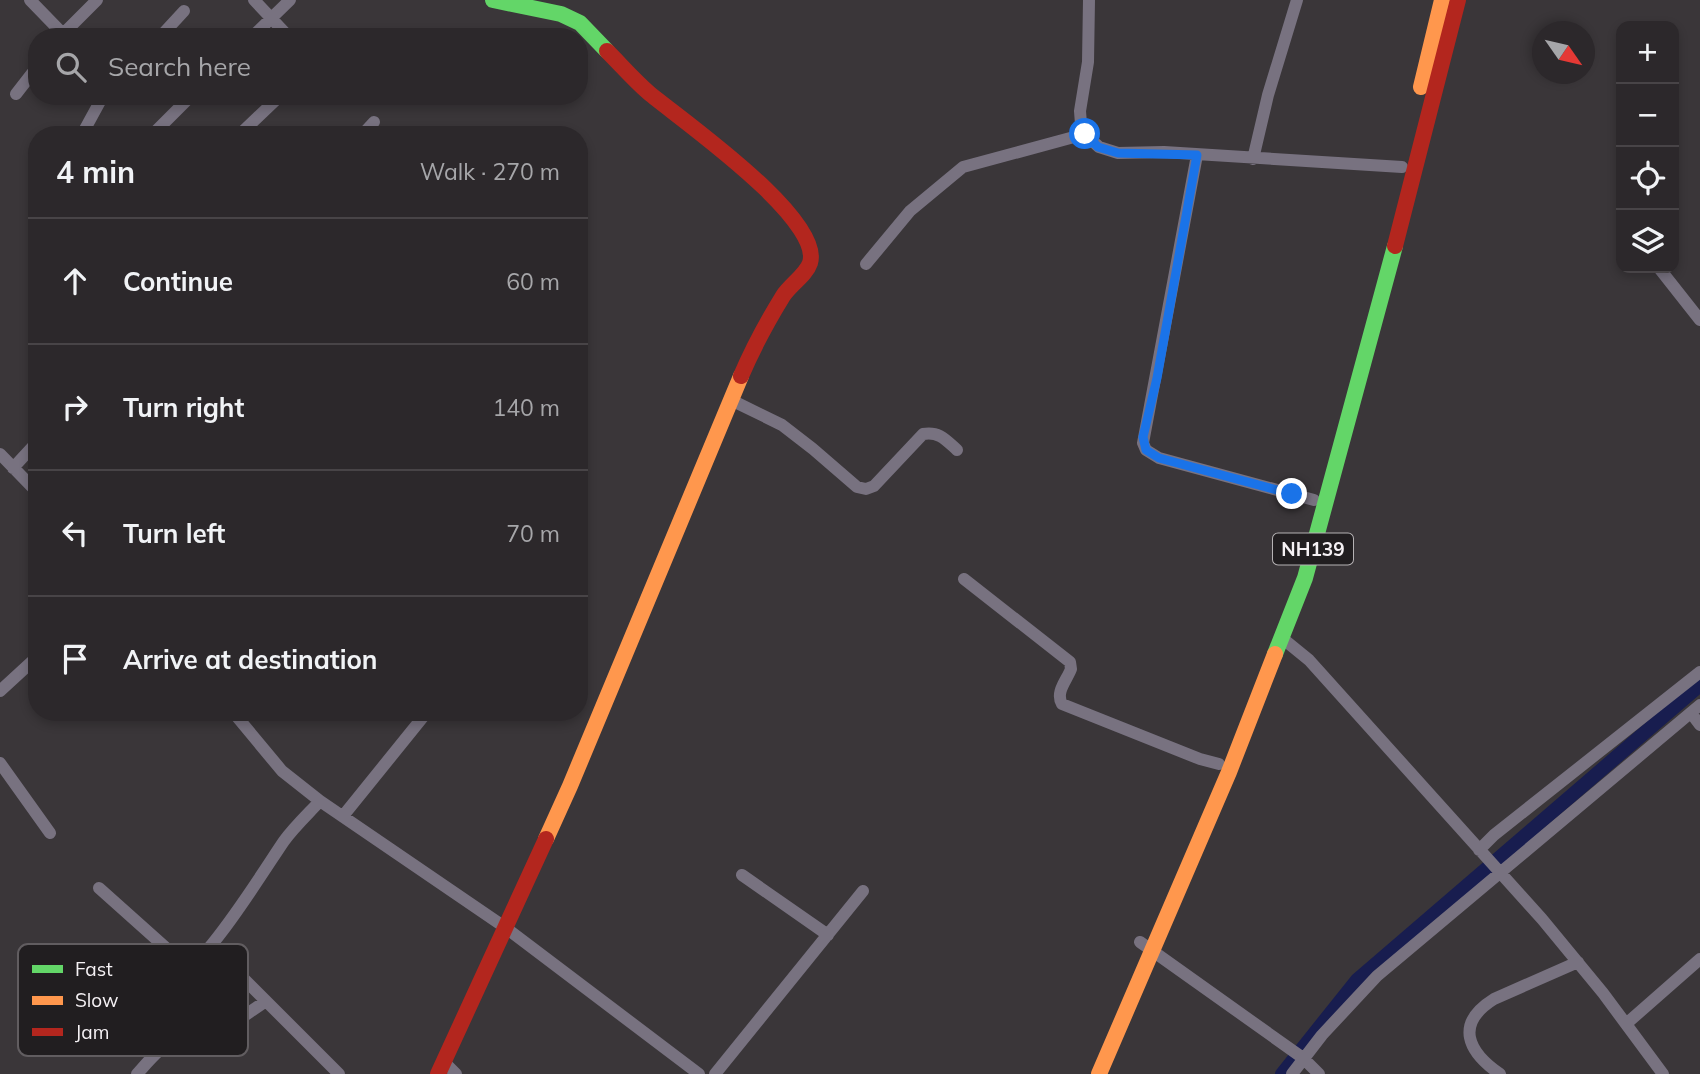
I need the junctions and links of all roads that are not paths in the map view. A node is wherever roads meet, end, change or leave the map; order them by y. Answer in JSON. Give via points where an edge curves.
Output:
{"nodes":[{"id":1,"x":30,"y":0,"type":"edge"},
{"id":2,"x":97,"y":0,"type":"edge"},
{"id":3,"x":254,"y":0,"type":"edge"},
{"id":4,"x":290,"y":0,"type":"edge"},
{"id":5,"x":493,"y":0,"type":"edge"},
{"id":6,"x":1089,"y":0,"type":"edge"},
{"id":7,"x":1297,"y":0,"type":"edge"},
{"id":8,"x":1442,"y":0,"type":"edge"},
{"id":9,"x":1458,"y":0,"type":"edge"},
{"id":10,"x":184,"y":11,"type":"dead end"},
{"id":11,"x":271,"y":18,"type":"junction"},
{"id":12,"x":56,"y":28,"type":"edge"},
{"id":13,"x":69,"y":28,"type":"edge"},
{"id":14,"x":168,"y":28,"type":"edge"},
{"id":15,"x":261,"y":28,"type":"edge"},
{"id":16,"x":280,"y":28,"type":"edge"},
{"id":17,"x":585,"y":28,"type":"edge"},
{"id":18,"x":588,"y":31,"type":"edge"},
{"id":19,"x":28,"y":79,"type":"edge"},
{"id":20,"x":16,"y":94,"type":"dead end"},
{"id":21,"x":98,"y":105,"type":"edge"},
{"id":22,"x":182,"y":105,"type":"edge"},
{"id":23,"x":271,"y":105,"type":"edge"},
{"id":24,"x":374,"y":122,"type":"dead end"},
{"id":25,"x":87,"y":126,"type":"edge"},
{"id":26,"x":161,"y":126,"type":"edge"},
{"id":27,"x":248,"y":126,"type":"edge"},
{"id":28,"x":370,"y":126,"type":"edge"},
{"id":29,"x":1085,"y":134,"type":"junction"},
{"id":30,"x":1197,"y":155,"type":"junction"},
{"id":31,"x":1253,"y":159,"type":"junction"},
{"id":32,"x":1402,"y":167,"type":"junction"},
{"id":33,"x":866,"y":264,"type":"dead end"},
{"id":34,"x":1663,"y":273,"type":"edge"},
{"id":35,"x":1700,"y":320,"type":"edge"},
{"id":36,"x":731,"y":400,"type":"junction"},
{"id":37,"x":957,"y":450,"type":"dead end"},
{"id":38,"x":28,"y":452,"type":"edge"},
{"id":39,"x":0,"y":454,"type":"edge"},
{"id":40,"x":13,"y":468,"type":"junction"},
{"id":41,"x":28,"y":483,"type":"edge"},
{"id":42,"x":1314,"y":500,"type":"junction"},
{"id":43,"x":964,"y":579,"type":"dead end"},
{"id":44,"x":1282,"y":638,"type":"junction"},
{"id":45,"x":28,"y":665,"type":"edge"},
{"id":46,"x":1700,"y":672,"type":"edge"},
{"id":47,"x":0,"y":691,"type":"edge"},
{"id":48,"x":1695,"y":709,"type":"edge"},
{"id":49,"x":240,"y":721,"type":"edge"},
{"id":50,"x":420,"y":721,"type":"edge"},
{"id":51,"x":1700,"y":725,"type":"edge"},
{"id":52,"x":0,"y":763,"type":"edge"},
{"id":53,"x":1219,"y":764,"type":"junction"},
{"id":54,"x":320,"y":800,"type":"junction"},
{"id":55,"x":343,"y":816,"type":"junction"},
{"id":56,"x":50,"y":833,"type":"dead end"},
{"id":57,"x":1479,"y":850,"type":"junction"},
{"id":58,"x":1500,"y":873,"type":"junction"},
{"id":59,"x":742,"y":875,"type":"dead end"},
{"id":60,"x":99,"y":888,"type":"dead end"},
{"id":61,"x":863,"y":891,"type":"dead end"},
{"id":62,"x":506,"y":928,"type":"junction"},
{"id":63,"x":828,"y":935,"type":"junction"},
{"id":64,"x":162,"y":944,"type":"edge"},
{"id":65,"x":212,"y":944,"type":"edge"},
{"id":66,"x":1146,"y":946,"type":"junction"},
{"id":67,"x":1700,"y":959,"type":"edge"},
{"id":68,"x":1578,"y":962,"type":"junction"},
{"id":69,"x":248,"y":983,"type":"edge"},
{"id":70,"x":266,"y":1001,"type":"junction"},
{"id":71,"x":248,"y":1013,"type":"edge"},
{"id":72,"x":1626,"y":1024,"type":"junction"},
{"id":73,"x":156,"y":1056,"type":"edge"},
{"id":74,"x":1303,"y":1058,"type":"junction"},
{"id":75,"x":440,"y":1067,"type":"edge"},
{"id":76,"x":137,"y":1074,"type":"edge"},
{"id":77,"x":339,"y":1074,"type":"edge"},
{"id":78,"x":456,"y":1074,"type":"edge"},
{"id":79,"x":699,"y":1074,"type":"edge"},
{"id":80,"x":715,"y":1074,"type":"edge"},
{"id":81,"x":1085,"y":1074,"type":"edge"},
{"id":82,"x":1099,"y":1074,"type":"edge"},
{"id":83,"x":1292,"y":1074,"type":"edge"},
{"id":84,"x":1319,"y":1074,"type":"edge"},
{"id":85,"x":1500,"y":1074,"type":"edge"},
{"id":86,"x":1663,"y":1074,"type":"edge"}],
"edges":[{"from":1,"to":12,"type":"street"},
{"from":2,"to":13,"type":"street"},
{"from":3,"to":11,"type":"street"},
{"from":4,"to":11,"type":"street"},
{"from":5,"to":17,"type":"main road","via":[[561,14]]},
{"from":6,"to":29,"type":"street","via":[[1088,62],[1080,111]]},
{"from":7,"to":31,"type":"street"},
{"from":8,"to":32,"type":"main road","number":"NH139"},
{"from":9,"to":44,"type":"main road","number":"NH139","via":[[1322,519]]},
{"from":10,"to":14,"type":"street"},
{"from":11,"to":15,"type":"street"},
{"from":11,"to":16,"type":"street"},
{"from":18,"to":36,"type":"main road","via":[[648,92],[744,168],[784,209],[811,248],[810,264],[771,315]]},
{"from":19,"to":20,"type":"street"},
{"from":21,"to":25,"type":"street"},
{"from":22,"to":26,"type":"street"},
{"from":23,"to":27,"type":"street"},
{"from":24,"to":28,"type":"street"},
{"from":29,"to":30,"type":"street","via":[[1098,147],[1118,153]]},
{"from":29,"to":33,"type":"street","via":[[963,167],[910,211]]},
{"from":30,"to":31,"type":"street"},
{"from":30,"to":42,"type":"street","via":[[1143,443],[1159,458]]},
{"from":31,"to":32,"type":"street"},
{"from":32,"to":42,"type":"main road","number":"NH139"},
{"from":34,"to":35,"type":"street"},
{"from":36,"to":37,"type":"street","via":[[782,425],[857,487],[866,489],[923,434],[940,434]]},
{"from":36,"to":62,"type":"main road"},
{"from":38,"to":40,"type":"street"},
{"from":39,"to":40,"type":"street"},
{"from":40,"to":41,"type":"street"},
{"from":42,"to":53,"type":"main road","number":"NH139","via":[[1282,604]]},
{"from":43,"to":53,"type":"street","via":[[1070,662],[1072,669],[1059,693],[1062,704]]},
{"from":44,"to":57,"type":"street","via":[[1309,660]]},
{"from":44,"to":66,"type":"main road","number":"NH139","via":[[1229,772]]},
{"from":45,"to":47,"type":"street"},
{"from":46,"to":57,"type":"street"},
{"from":48,"to":51,"type":"street"},
{"from":48,"to":58,"type":"street"},
{"from":49,"to":54,"type":"street","via":[[282,771]]},
{"from":50,"to":55,"type":"street"},
{"from":52,"to":56,"type":"street"},
{"from":53,"to":66,"type":"main road","number":"NH139"},
{"from":54,"to":55,"type":"street"},
{"from":54,"to":65,"type":"street","via":[[286,839]]},
{"from":55,"to":62,"type":"street"},
{"from":57,"to":58,"type":"street"},
{"from":58,"to":68,"type":"street"},
{"from":58,"to":74,"type":"street","via":[[1377,976]]},
{"from":59,"to":63,"type":"street"},
{"from":60,"to":64,"type":"street"},
{"from":61,"to":63,"type":"street"},
{"from":62,"to":75,"type":"main road"},
{"from":62,"to":79,"type":"street"},
{"from":63,"to":80,"type":"street"},
{"from":66,"to":74,"type":"street"},
{"from":66,"to":81,"type":"main road","number":"NH139"},
{"from":66,"to":82,"type":"main road","number":"NH139"},
{"from":67,"to":72,"type":"street"},
{"from":68,"to":72,"type":"street"},
{"from":68,"to":85,"type":"street","via":[[1494,999],[1475,1015],[1471,1043],[1480,1059]]},
{"from":69,"to":70,"type":"street"},
{"from":70,"to":71,"type":"street"},
{"from":70,"to":77,"type":"street"},
{"from":72,"to":86,"type":"street"},
{"from":73,"to":76,"type":"street"},
{"from":74,"to":83,"type":"street"},
{"from":74,"to":84,"type":"street"},
{"from":75,"to":78,"type":"street"}]}
